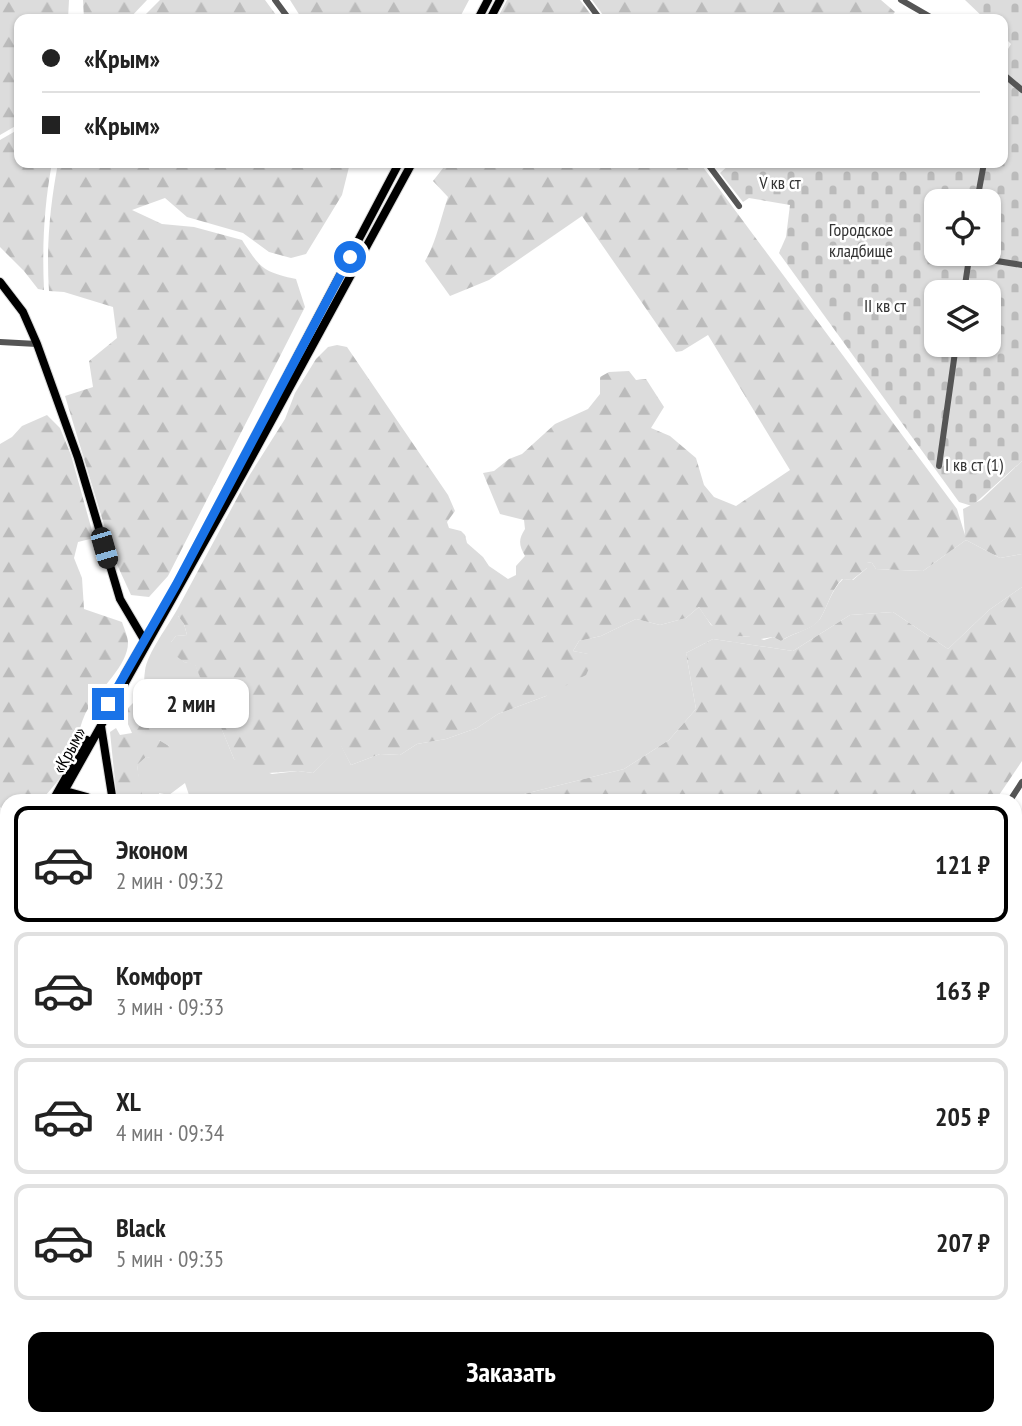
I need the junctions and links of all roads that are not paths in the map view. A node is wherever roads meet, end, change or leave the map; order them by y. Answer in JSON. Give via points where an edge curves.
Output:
{"nodes":[{"id":1,"x":901,"y":0,"type":"edge"},
{"id":2,"x":916,"y":0,"type":"edge"},
{"id":3,"x":910,"y":7,"type":"junction"},
{"id":4,"x":924,"y":14,"type":"edge"},
{"id":5,"x":1008,"y":78,"type":"edge"},
{"id":6,"x":1022,"y":90,"type":"edge"},
{"id":7,"x":395,"y":168,"type":"edge"},
{"id":8,"x":401,"y":168,"type":"edge"},
{"id":9,"x":409,"y":168,"type":"edge"},
{"id":10,"x":710,"y":168,"type":"edge"},
{"id":11,"x":983,"y":168,"type":"edge"},
{"id":12,"x":406,"y":173,"type":"junction"},
{"id":13,"x":979,"y":189,"type":"edge"},
{"id":14,"x":739,"y":206,"type":"dead end"},
{"id":15,"x":1001,"y":262,"type":"edge"},
{"id":16,"x":1022,"y":265,"type":"edge"},
{"id":17,"x":0,"y":282,"type":"edge"},
{"id":18,"x":0,"y":342,"type":"edge"},
{"id":19,"x":37,"y":344,"type":"junction"},
{"id":20,"x":954,"y":357,"type":"edge"},
{"id":21,"x":939,"y":466,"type":"dead end"},
{"id":22,"x":146,"y":643,"type":"junction"},
{"id":23,"x":101,"y":726,"type":"junction"},
{"id":24,"x":62,"y":790,"type":"junction"},
{"id":25,"x":59,"y":794,"type":"edge"},
{"id":26,"x":61,"y":794,"type":"edge"},
{"id":27,"x":76,"y":794,"type":"edge"},
{"id":28,"x":112,"y":794,"type":"edge"}],
"edges":[{"from":1,"to":3,"type":"street"},
{"from":2,"to":3,"type":"street"},
{"from":3,"to":4,"type":"street"},
{"from":5,"to":6,"type":"street"},
{"from":7,"to":22,"type":"main road","name":"«Крым»"},
{"from":8,"to":12,"type":"main road"},
{"from":9,"to":12,"type":"main road","name":"«Крым»"},
{"from":10,"to":14,"type":"street"},
{"from":11,"to":13,"type":"street"},
{"from":12,"to":22,"type":"main road","name":"«Крым»"},
{"from":15,"to":16,"type":"street"},
{"from":17,"to":19,"type":"main road","via":[[23,312]]},
{"from":18,"to":19,"type":"street"},
{"from":19,"to":22,"type":"main road","via":[[78,458],[120,599]]},
{"from":20,"to":21,"type":"street"},
{"from":22,"to":23,"type":"main road","name":"«Крым»"},
{"from":22,"to":24,"type":"main road","name":"«Крым»"},
{"from":23,"to":24,"type":"main road","name":"«Крым»"},
{"from":23,"to":28,"type":"main road"},
{"from":24,"to":25,"type":"main road","name":"«Крым»"},
{"from":24,"to":26,"type":"main road","name":"«Крым»"},
{"from":24,"to":27,"type":"main road"}]}
